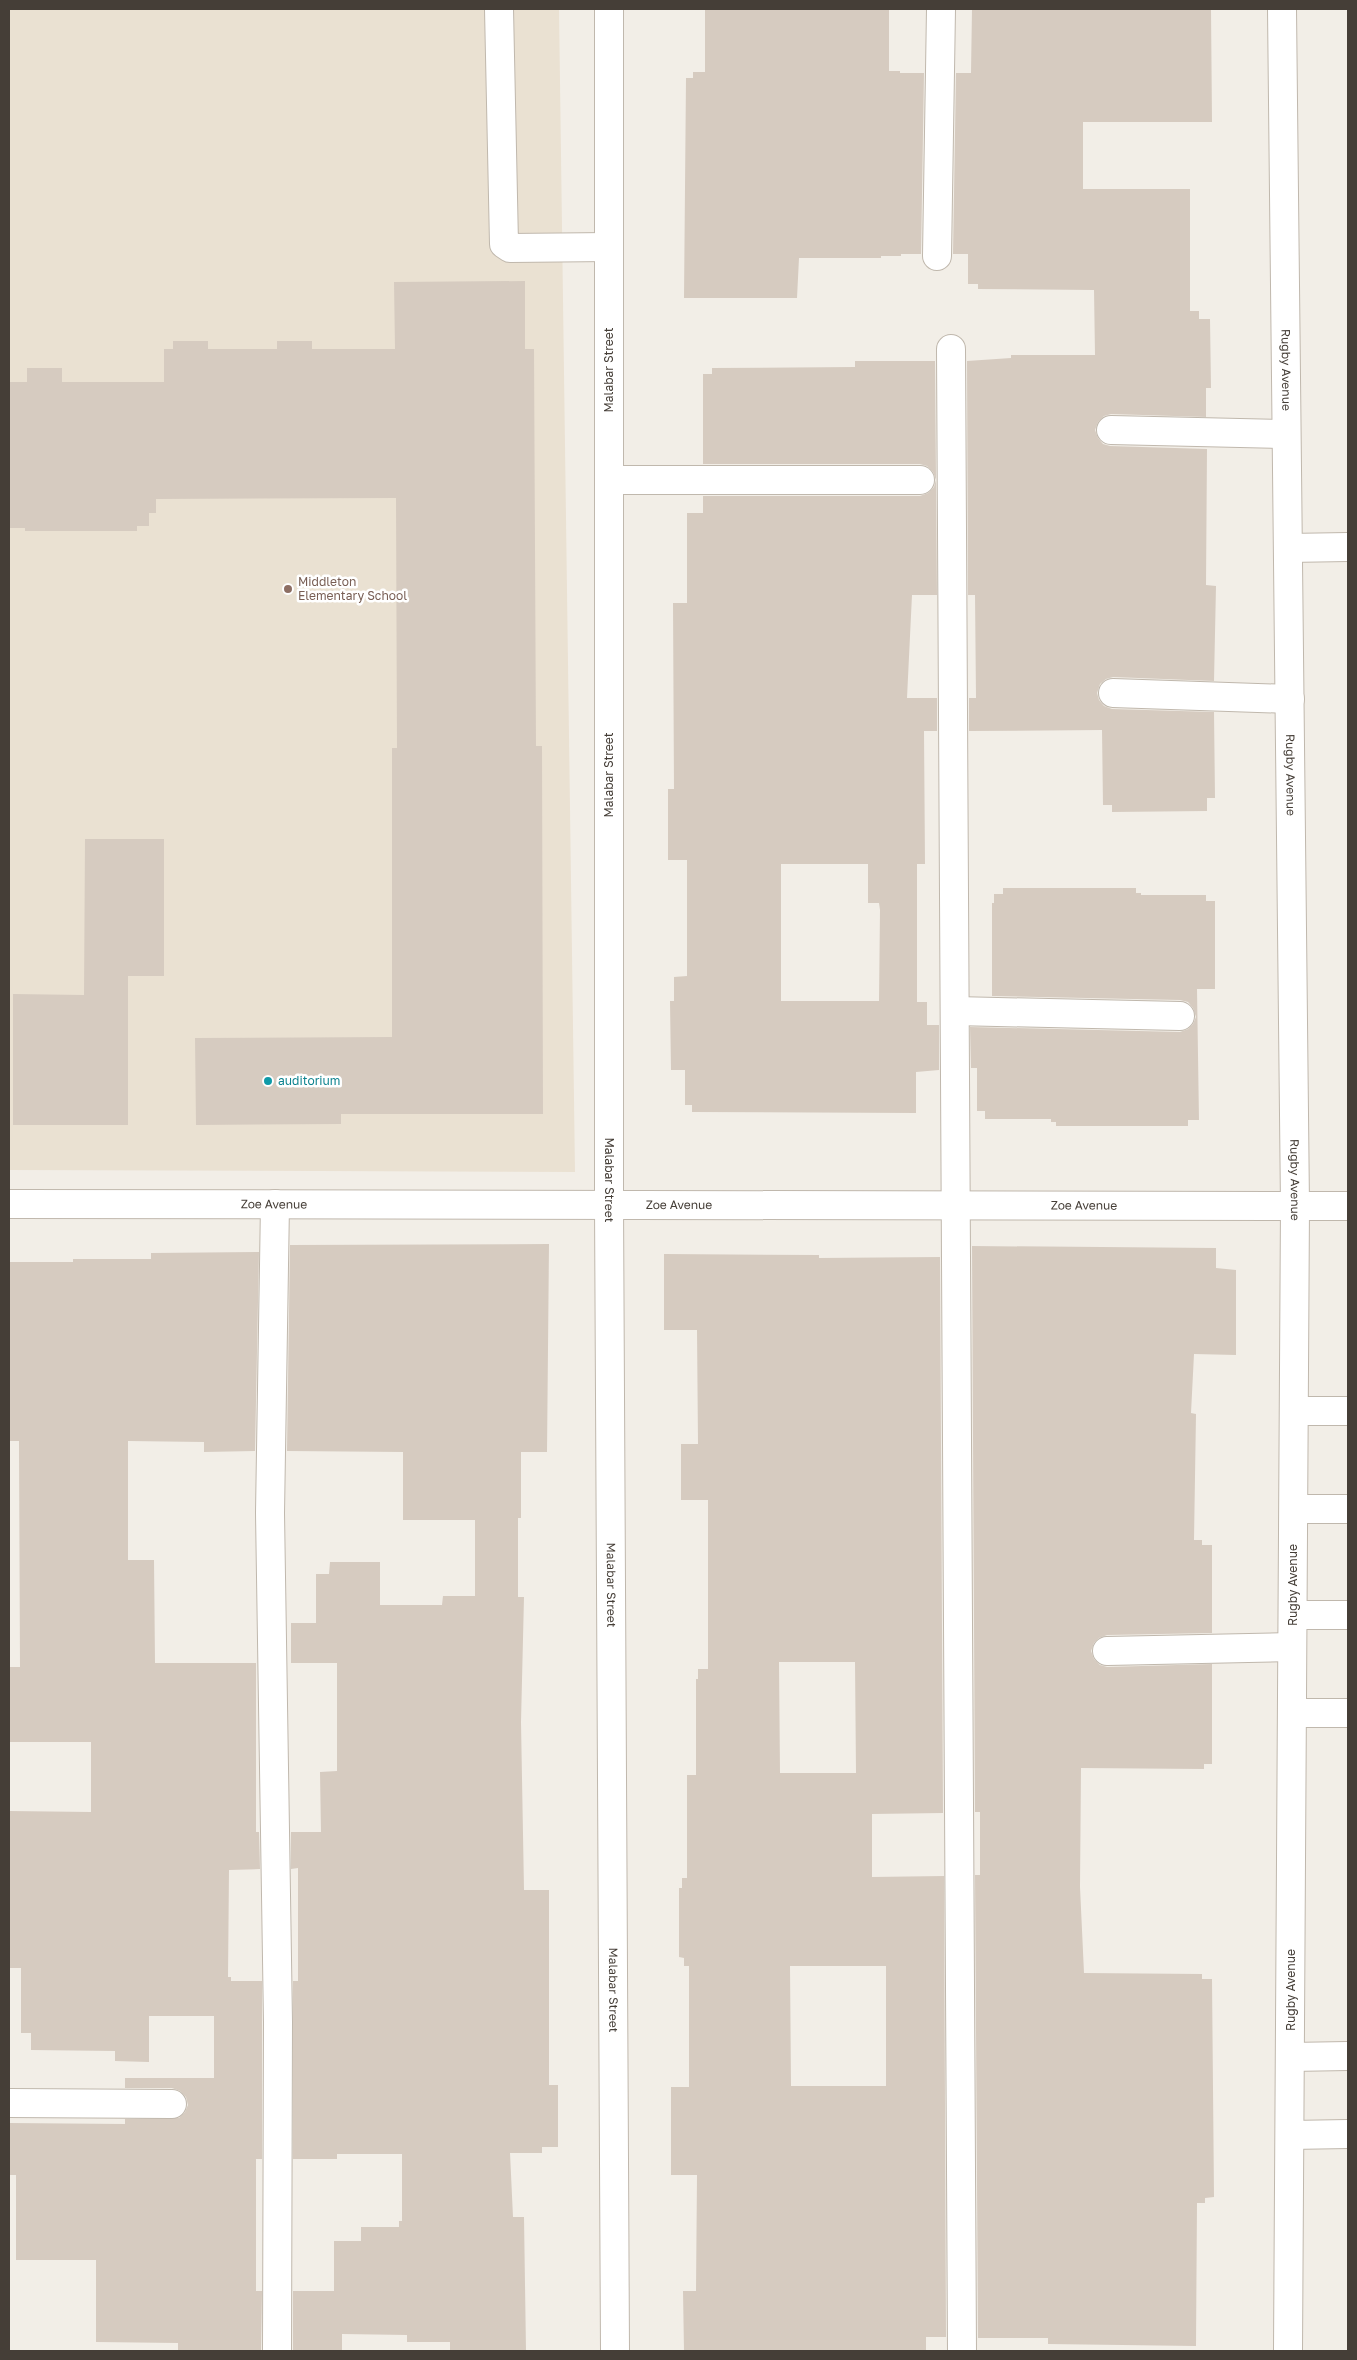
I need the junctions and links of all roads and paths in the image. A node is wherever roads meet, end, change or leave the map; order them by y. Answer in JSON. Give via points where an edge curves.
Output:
{"nodes":[{"id":1,"x":499,"y":9,"type":"edge"},
{"id":2,"x":609,"y":9,"type":"edge"},
{"id":3,"x":941,"y":9,"type":"edge"},
{"id":4,"x":1282,"y":9,"type":"edge"},
{"id":5,"x":609,"y":247,"type":"junction"},
{"id":6,"x":938,"y":256,"type":"dead end"},
{"id":7,"x":951,"y":349,"type":"dead end"},
{"id":8,"x":1111,"y":430,"type":"dead end"},
{"id":9,"x":1286,"y":434,"type":"junction"},
{"id":10,"x":609,"y":480,"type":"junction"},
{"id":11,"x":920,"y":480,"type":"dead end"},
{"id":12,"x":1348,"y":547,"type":"edge"},
{"id":13,"x":1288,"y":548,"type":"junction"},
{"id":14,"x":1113,"y":693,"type":"dead end"},
{"id":15,"x":1290,"y":699,"type":"junction"},
{"id":16,"x":955,"y":1011,"type":"junction"},
{"id":17,"x":1180,"y":1016,"type":"dead end"},
{"id":18,"x":9,"y":1204,"type":"edge"},
{"id":19,"x":275,"y":1204,"type":"junction"},
{"id":20,"x":609,"y":1204,"type":"junction"},
{"id":21,"x":957,"y":1206,"type":"junction"},
{"id":22,"x":1295,"y":1206,"type":"junction"},
{"id":23,"x":1348,"y":1206,"type":"edge"},
{"id":24,"x":1294,"y":1411,"type":"junction"},
{"id":25,"x":1348,"y":1411,"type":"edge"},
{"id":26,"x":1294,"y":1509,"type":"junction"},
{"id":27,"x":1348,"y":1509,"type":"edge"},
{"id":28,"x":1293,"y":1615,"type":"junction"},
{"id":29,"x":1348,"y":1615,"type":"edge"},
{"id":30,"x":1292,"y":1647,"type":"junction"},
{"id":31,"x":1107,"y":1652,"type":"dead end"},
{"id":32,"x":1348,"y":1713,"type":"edge"},
{"id":33,"x":1292,"y":1714,"type":"junction"},
{"id":34,"x":1290,"y":2056,"type":"junction"},
{"id":35,"x":1348,"y":2056,"type":"edge"},
{"id":36,"x":9,"y":2103,"type":"edge"},
{"id":37,"x":172,"y":2104,"type":"dead end"},
{"id":38,"x":1348,"y":2134,"type":"edge"},
{"id":39,"x":1290,"y":2135,"type":"junction"},
{"id":40,"x":277,"y":2351,"type":"edge"},
{"id":41,"x":615,"y":2351,"type":"edge"},
{"id":42,"x":962,"y":2351,"type":"edge"},
{"id":43,"x":1288,"y":2351,"type":"edge"}],
"edges":[{"from":1,"to":5,"type":"street","via":[[504,244],[510,248]]},
{"from":2,"to":5,"type":"street","name":"Malabar Street"},
{"from":3,"to":6,"type":"street"},
{"from":4,"to":9,"type":"street","name":"Rugby Avenue"},
{"from":5,"to":10,"type":"street","name":"Malabar Street"},
{"from":7,"to":16,"type":"street"},
{"from":8,"to":9,"type":"street"},
{"from":9,"to":13,"type":"street","name":"Rugby Avenue"},
{"from":10,"to":11,"type":"street"},
{"from":10,"to":20,"type":"street","name":"Malabar Street"},
{"from":12,"to":13,"type":"street"},
{"from":13,"to":15,"type":"street","name":"Rugby Avenue"},
{"from":14,"to":15,"type":"street"},
{"from":15,"to":22,"type":"street","name":"Rugby Avenue"},
{"from":16,"to":17,"type":"street"},
{"from":16,"to":21,"type":"street"},
{"from":18,"to":19,"type":"street","name":"Zoe Avenue"},
{"from":19,"to":20,"type":"street","name":"Zoe Avenue"},
{"from":19,"to":40,"type":"street","via":[[270,1513],[278,2022]]},
{"from":20,"to":21,"type":"street","name":"Zoe Avenue"},
{"from":20,"to":41,"type":"street","name":"Malabar Street"},
{"from":21,"to":22,"type":"street","name":"Zoe Avenue"},
{"from":21,"to":42,"type":"street"},
{"from":22,"to":23,"type":"street","name":"Zoe Avenue"},
{"from":22,"to":24,"type":"street","name":"Rugby Avenue"},
{"from":24,"to":25,"type":"street"},
{"from":24,"to":26,"type":"street","name":"Rugby Avenue"},
{"from":26,"to":27,"type":"street"},
{"from":26,"to":28,"type":"street","name":"Rugby Avenue"},
{"from":28,"to":29,"type":"street"},
{"from":28,"to":30,"type":"street","name":"Rugby Avenue"},
{"from":30,"to":31,"type":"street"},
{"from":30,"to":33,"type":"street","name":"Rugby Avenue"},
{"from":32,"to":33,"type":"street"},
{"from":33,"to":34,"type":"street","name":"Rugby Avenue"},
{"from":34,"to":35,"type":"street"},
{"from":34,"to":39,"type":"street","name":"Rugby Avenue"},
{"from":36,"to":37,"type":"street"},
{"from":38,"to":39,"type":"street"},
{"from":39,"to":43,"type":"street","name":"Rugby Avenue"}]}
